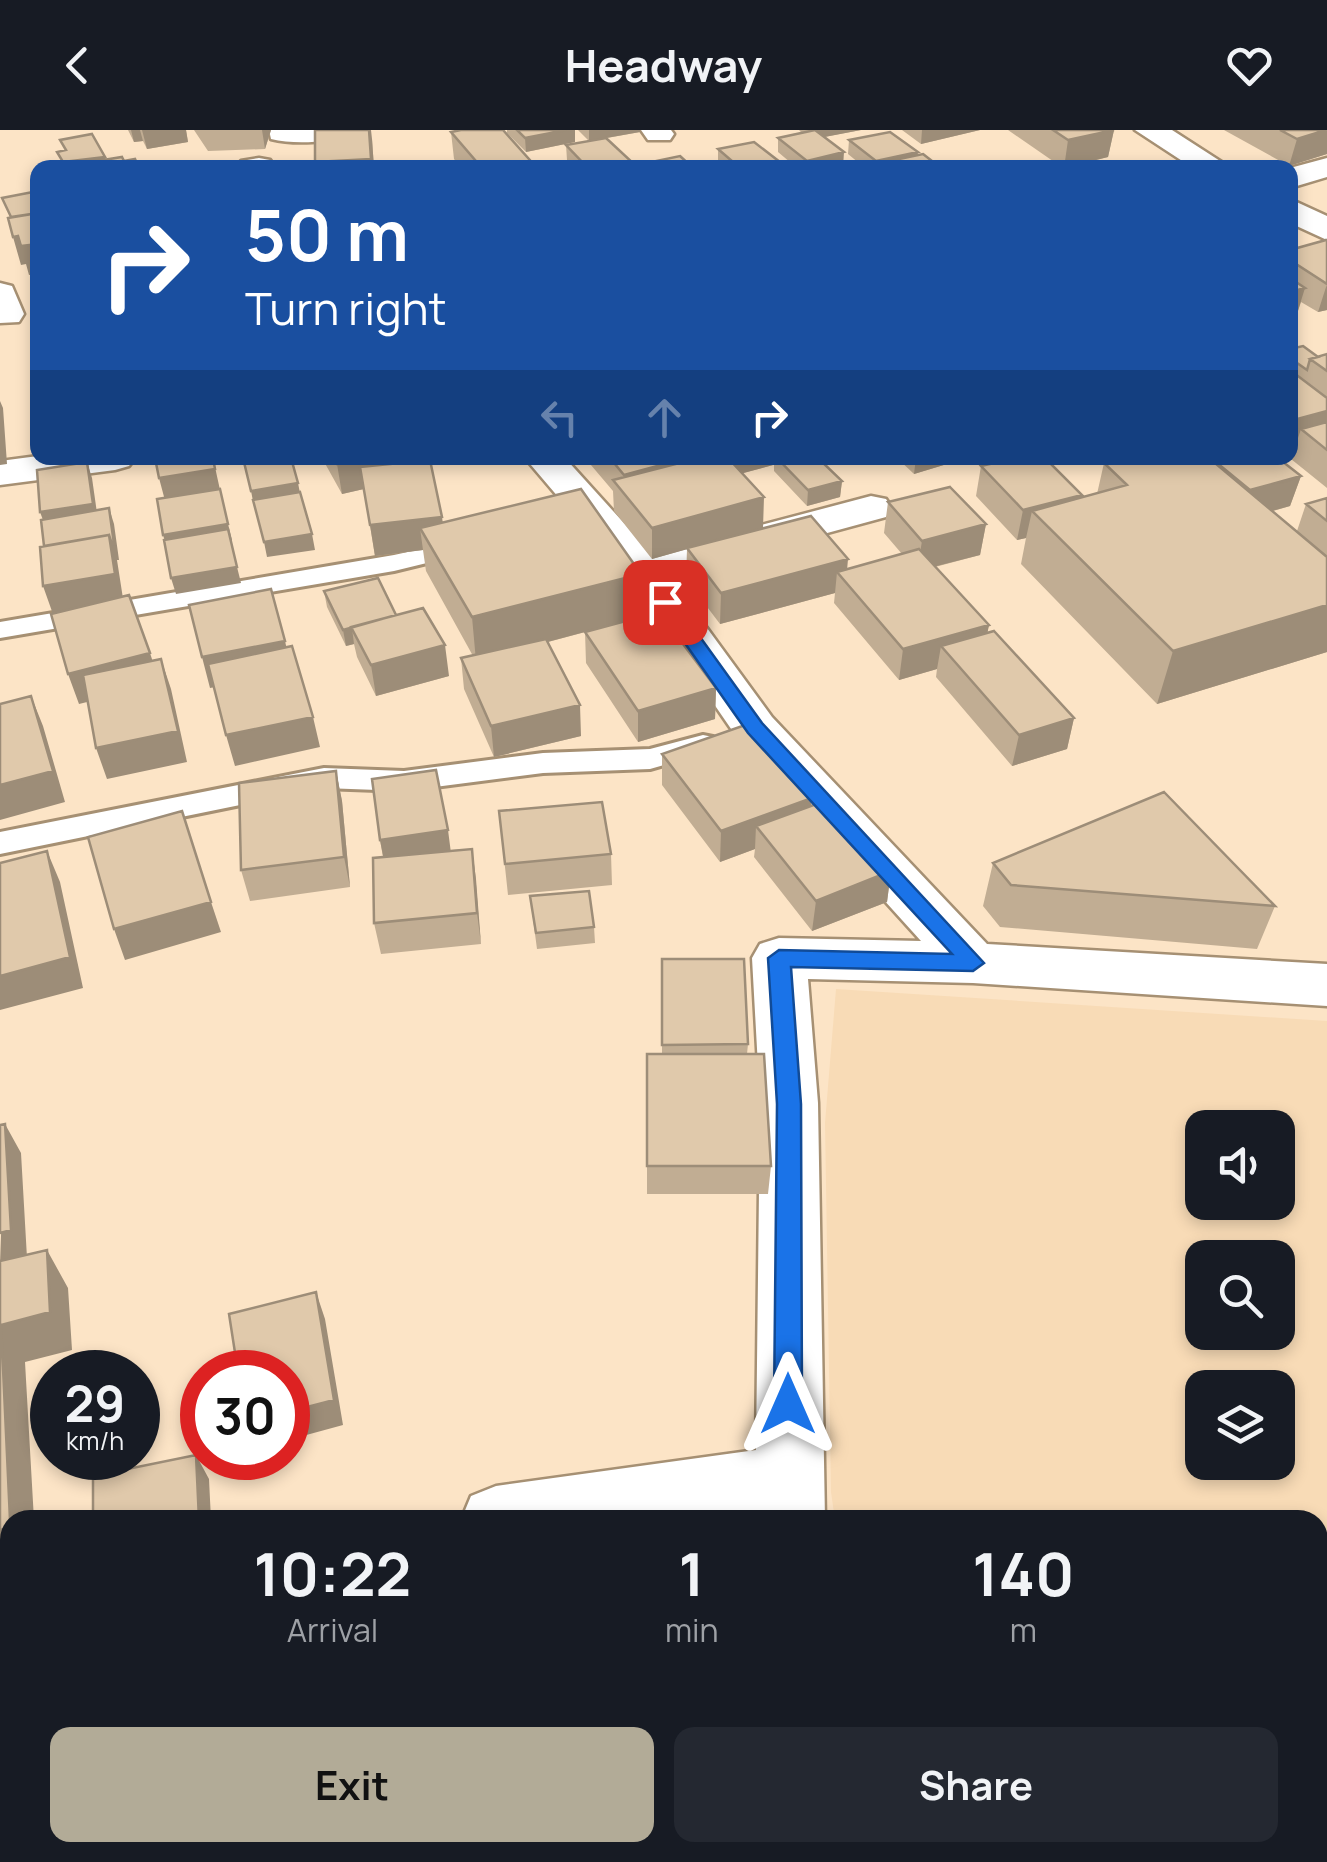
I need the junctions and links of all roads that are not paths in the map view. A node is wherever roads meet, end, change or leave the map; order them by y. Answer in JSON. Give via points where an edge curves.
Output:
{"nodes":[{"id":1,"x":342,"y":130,"type":"edge"},
{"id":2,"x":1150,"y":130,"type":"edge"},
{"id":3,"x":281,"y":131,"type":"edge"},
{"id":4,"x":261,"y":160,"type":"edge"},
{"id":5,"x":1202,"y":160,"type":"edge"},
{"id":6,"x":1327,"y":167,"type":"edge"},
{"id":7,"x":1298,"y":176,"type":"edge"},
{"id":8,"x":1298,"y":214,"type":"edge"},
{"id":9,"x":1327,"y":230,"type":"edge"},
{"id":10,"x":61,"y":465,"type":"edge"},
{"id":11,"x":548,"y":465,"type":"edge"},
{"id":12,"x":0,"y":473,"type":"edge"},
{"id":13,"x":871,"y":508,"type":"dead end"},
{"id":14,"x":487,"y":542,"type":"edge"},
{"id":15,"x":643,"y":570,"type":"junction"},
{"id":16,"x":0,"y":630,"type":"edge"},
{"id":17,"x":755,"y":728,"type":"junction"},
{"id":18,"x":0,"y":843,"type":"edge"},
{"id":19,"x":973,"y":963,"type":"junction"},
{"id":20,"x":1327,"y":986,"type":"edge"},
{"id":21,"x":789,"y":1499,"type":"edge"},
{"id":22,"x":636,"y":1510,"type":"edge"}],
"edges":[{"from":1,"to":3,"type":"street"},
{"from":2,"to":5,"type":"street"},
{"from":3,"to":4,"type":"street"},
{"from":6,"to":7,"type":"street"},
{"from":8,"to":9,"type":"street"},
{"from":10,"to":12,"type":"street"},
{"from":11,"to":15,"type":"street","via":[[580,521]]},
{"from":13,"to":15,"type":"street"},
{"from":14,"to":16,"type":"lane"},
{"from":15,"to":17,"type":"street"},
{"from":17,"to":18,"type":"lane","via":[[650,759],[543,763],[404,780],[324,778]]},
{"from":17,"to":19,"type":"street"},
{"from":19,"to":20,"type":"street"},
{"from":19,"to":21,"type":"street","via":[[779,958],[789,1104]]},
{"from":21,"to":22,"type":"street"}]}
